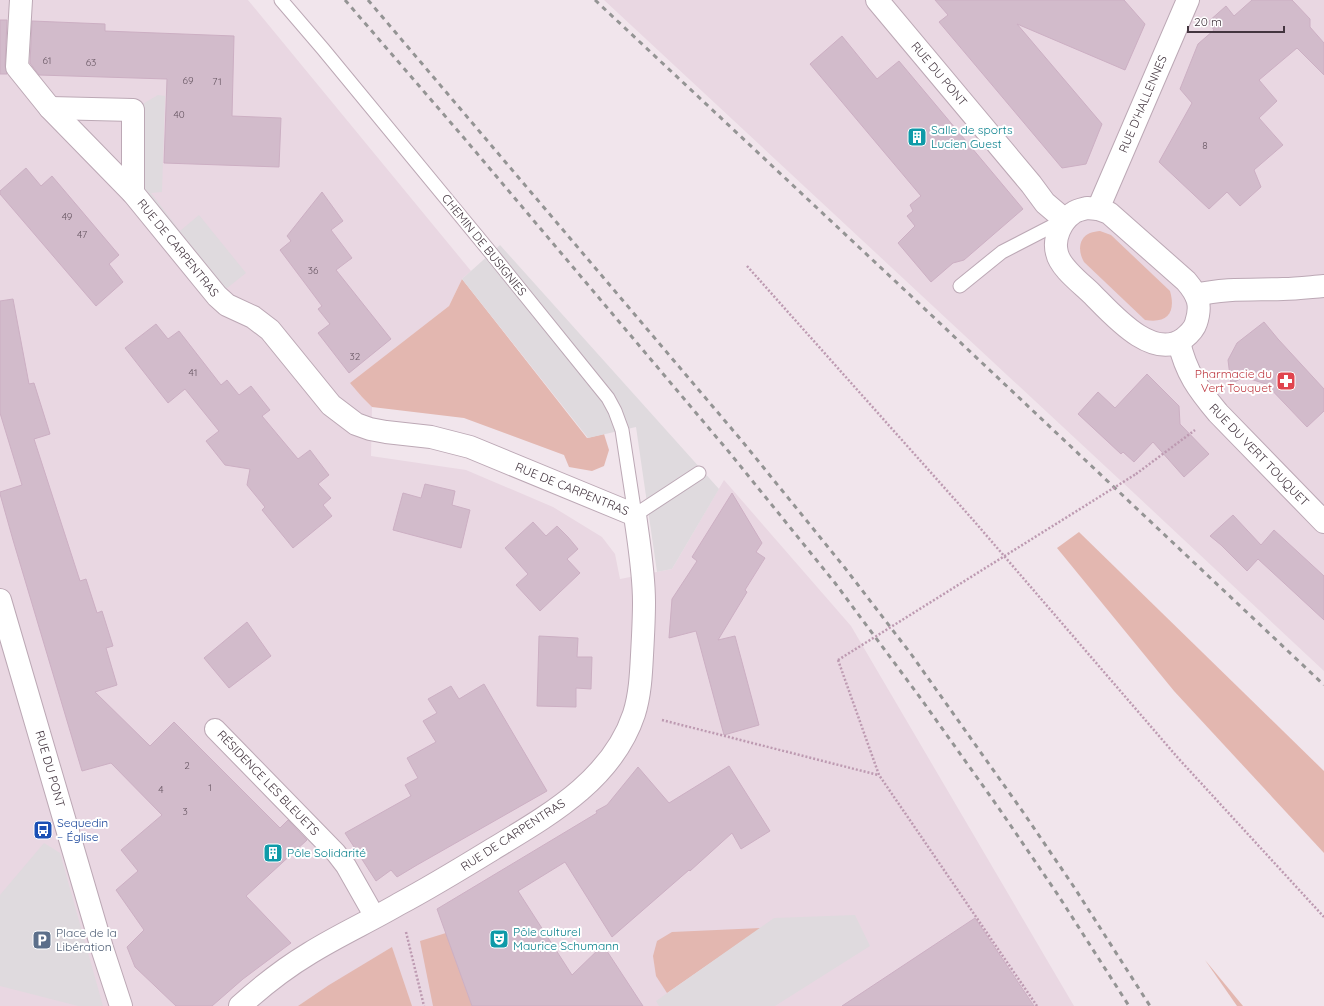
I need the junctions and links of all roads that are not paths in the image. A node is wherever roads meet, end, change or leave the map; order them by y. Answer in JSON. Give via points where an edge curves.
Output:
{"nodes":[{"id":1,"x":21,"y":0,"type":"edge"},
{"id":2,"x":281,"y":0,"type":"edge"},
{"id":3,"x":877,"y":0,"type":"edge"},
{"id":4,"x":1188,"y":0,"type":"edge"},
{"id":5,"x":50,"y":108,"type":"junction"},
{"id":6,"x":133,"y":193,"type":"junction"},
{"id":7,"x":1098,"y":209,"type":"junction"},
{"id":8,"x":1065,"y":220,"type":"junction"},
{"id":9,"x":960,"y":286,"type":"dead end"},
{"id":10,"x":1324,"y":286,"type":"edge"},
{"id":11,"x":1196,"y":295,"type":"junction"},
{"id":12,"x":1179,"y":342,"type":"junction"},
{"id":13,"x":699,"y":473,"type":"dead end"},
{"id":14,"x":635,"y":515,"type":"junction"},
{"id":15,"x":1324,"y":522,"type":"edge"},
{"id":16,"x":0,"y":600,"type":"edge"},
{"id":17,"x":8,"y":653,"type":"edge"},
{"id":18,"x":215,"y":729,"type":"dead end"},
{"id":19,"x":375,"y":917,"type":"junction"},
{"id":20,"x":121,"y":1006,"type":"edge"},
{"id":21,"x":240,"y":1006,"type":"edge"}],
"edges":[{"from":1,"to":5,"type":"street","name":"RUE DE CARPENTRAS","via":[[17,67]]},
{"from":2,"to":14,"type":"lane","name":"CHEMIN DE BUSIGNIES","via":[[476,234],[608,398],[622,430]]},
{"from":3,"to":8,"type":"street","name":"RUE DU PONT","via":[[1045,203]]},
{"from":4,"to":7,"type":"street","name":"RUE D'HALLENNES"},
{"from":5,"to":6,"type":"street","name":"RUE DE CARPENTRAS"},
{"from":5,"to":6,"type":"street","name":"RUE DE CARPENTRAS","via":[[133,110]]},
{"from":6,"to":14,"type":"street","name":"RUE DE CARPENTRAS","via":[[217,296],[227,305],[253,317],[270,330],[331,405],[356,424],[386,432],[449,441]]},
{"from":7,"to":8,"type":"street","via":[[1087,208],[1074,212]]},
{"from":7,"to":11,"type":"street","via":[[1109,213],[1122,224],[1186,281]]},
{"from":8,"to":9,"type":"lane","via":[[1002,252]]},
{"from":8,"to":12,"type":"street","via":[[1056,242],[1062,264],[1134,333],[1156,344]]},
{"from":10,"to":11,"type":"street","via":[[1226,290]]},
{"from":11,"to":12,"type":"street","via":[[1199,314],[1196,325],[1189,335]]},
{"from":12,"to":15,"type":"street","name":"RUE DU VERT TOUQUET","via":[[1182,358],[1202,394]]},
{"from":13,"to":14,"type":"lane"},
{"from":14,"to":19,"type":"street","name":"RUE DE CARPENTRAS","via":[[644,601],[640,679],[634,713],[620,745],[603,768],[574,796],[542,819],[426,890]]},
{"from":16,"to":17,"type":"street","name":"RUE DU PONT"},
{"from":17,"to":20,"type":"street","name":"RUE DU PONT","via":[[57,792],[95,927]]},
{"from":18,"to":19,"type":"street","name":"RÉSIDENCE LES BLEUETS","via":[[336,853]]},
{"from":19,"to":21,"type":"street","name":"RUE DE CARPENTRAS","via":[[334,938],[285,969]]}]}
